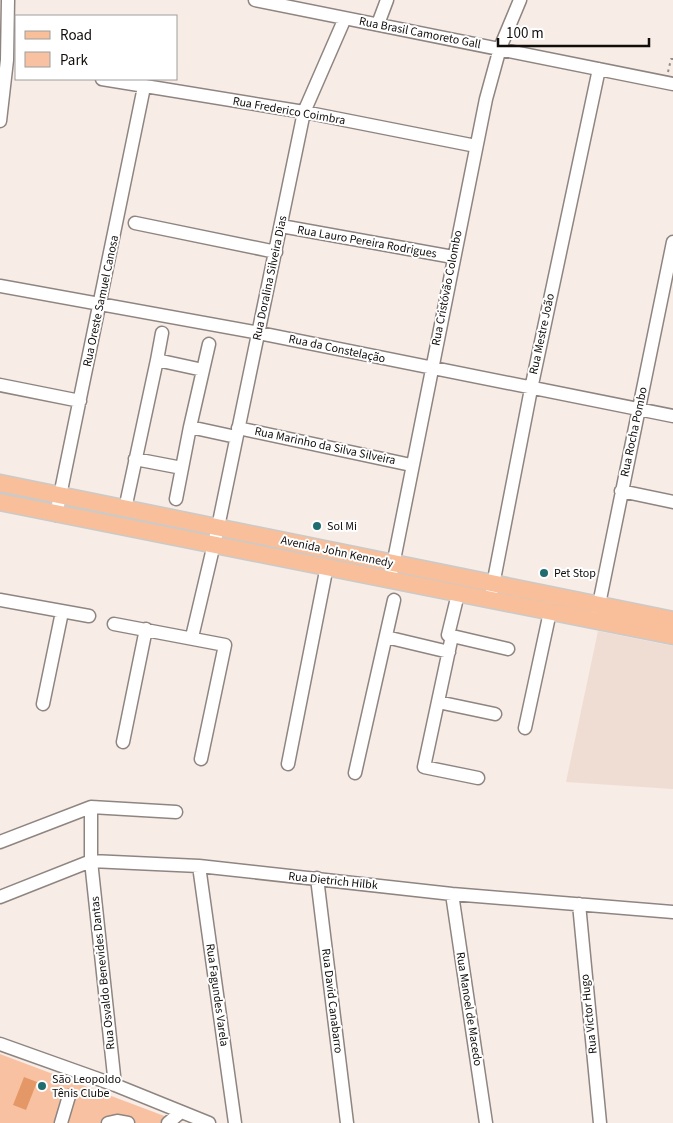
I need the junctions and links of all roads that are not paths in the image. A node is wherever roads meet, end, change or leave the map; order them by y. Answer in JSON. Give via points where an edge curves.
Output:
{"nodes":[{"id":1,"x":8,"y":0,"type":"edge"},
{"id":2,"x":259,"y":0,"type":"edge"},
{"id":3,"x":387,"y":0,"type":"edge"},
{"id":4,"x":520,"y":0,"type":"edge"},
{"id":5,"x":345,"y":18,"type":"junction"},
{"id":6,"x":378,"y":24,"type":"junction"},
{"id":7,"x":500,"y":48,"type":"junction"},
{"id":8,"x":8,"y":60,"type":"edge"},
{"id":9,"x":599,"y":69,"type":"junction"},
{"id":10,"x":107,"y":80,"type":"edge"},
{"id":11,"x":669,"y":83,"type":"edge"},
{"id":12,"x":144,"y":87,"type":"junction"},
{"id":13,"x":304,"y":112,"type":"junction"},
{"id":14,"x":0,"y":121,"type":"edge"},
{"id":15,"x":476,"y":146,"type":"junction"},
{"id":16,"x":135,"y":223,"type":"dead end"},
{"id":17,"x":281,"y":226,"type":"junction"},
{"id":18,"x":673,"y":242,"type":"edge"},
{"id":19,"x":276,"y":252,"type":"junction"},
{"id":20,"x":452,"y":256,"type":"junction"},
{"id":21,"x":0,"y":286,"type":"edge"},
{"id":22,"x":668,"y":289,"type":"edge"},
{"id":23,"x":100,"y":304,"type":"junction"},
{"id":24,"x":162,"y":333,"type":"dead end"},
{"id":25,"x":259,"y":333,"type":"junction"},
{"id":26,"x":209,"y":344,"type":"dead end"},
{"id":27,"x":157,"y":360,"type":"junction"},
{"id":28,"x":431,"y":368,"type":"junction"},
{"id":29,"x":203,"y":370,"type":"junction"},
{"id":30,"x":0,"y":385,"type":"edge"},
{"id":31,"x":531,"y":388,"type":"junction"},
{"id":32,"x":80,"y":401,"type":"junction"},
{"id":33,"x":639,"y":409,"type":"junction"},
{"id":34,"x":673,"y":416,"type":"edge"},
{"id":35,"x":190,"y":427,"type":"junction"},
{"id":36,"x":237,"y":432,"type":"junction"},
{"id":37,"x":135,"y":459,"type":"junction"},
{"id":38,"x":411,"y":465,"type":"junction"},
{"id":39,"x":182,"y":468,"type":"junction"},
{"id":40,"x":0,"y":483,"type":"edge"},
{"id":41,"x":621,"y":491,"type":"junction"},
{"id":42,"x":59,"y":496,"type":"junction"},
{"id":43,"x":176,"y":499,"type":"dead end"},
{"id":44,"x":0,"y":502,"type":"edge"},
{"id":45,"x":673,"y":502,"type":"edge"},
{"id":46,"x":125,"y":509,"type":"junction"},
{"id":47,"x":56,"y":515,"type":"junction"},
{"id":48,"x":218,"y":527,"type":"junction"},
{"id":49,"x":214,"y":545,"type":"junction"},
{"id":50,"x":393,"y":564,"type":"junction"},
{"id":51,"x":327,"y":566,"type":"junction"},
{"id":52,"x":390,"y":580,"type":"junction"},
{"id":53,"x":494,"y":583,"type":"junction"},
{"id":54,"x":458,"y":594,"type":"junction"},
{"id":55,"x":0,"y":600,"type":"edge"},
{"id":56,"x":394,"y":600,"type":"dead end"},
{"id":57,"x":490,"y":600,"type":"junction"},
{"id":58,"x":62,"y":612,"type":"junction"},
{"id":59,"x":550,"y":612,"type":"junction"},
{"id":60,"x":597,"y":613,"type":"junction"},
{"id":61,"x":89,"y":616,"type":"dead end"},
{"id":62,"x":673,"y":620,"type":"edge"},
{"id":63,"x":114,"y":624,"type":"dead end"},
{"id":64,"x":146,"y":629,"type":"junction"},
{"id":65,"x":452,"y":636,"type":"junction"},
{"id":66,"x":673,"y":636,"type":"edge"},
{"id":67,"x":192,"y":637,"type":"junction"},
{"id":68,"x":386,"y":637,"type":"junction"},
{"id":69,"x":508,"y":649,"type":"dead end"},
{"id":70,"x":449,"y":652,"type":"junction"},
{"id":71,"x":438,"y":702,"type":"junction"},
{"id":72,"x":43,"y":704,"type":"dead end"},
{"id":73,"x":495,"y":714,"type":"dead end"},
{"id":74,"x":526,"y":728,"type":"dead end"},
{"id":75,"x":123,"y":742,"type":"dead end"},
{"id":76,"x":201,"y":759,"type":"dead end"},
{"id":77,"x":288,"y":764,"type":"dead end"},
{"id":78,"x":355,"y":773,"type":"dead end"},
{"id":79,"x":478,"y":778,"type":"dead end"},
{"id":80,"x":91,"y":807,"type":"junction"},
{"id":81,"x":176,"y":812,"type":"dead end"},
{"id":82,"x":0,"y":842,"type":"edge"},
{"id":83,"x":91,"y":861,"type":"junction"},
{"id":84,"x":199,"y":866,"type":"junction"},
{"id":85,"x":317,"y":878,"type":"junction"},
{"id":86,"x":452,"y":894,"type":"junction"},
{"id":87,"x":0,"y":897,"type":"edge"},
{"id":88,"x":579,"y":904,"type":"junction"},
{"id":89,"x":673,"y":912,"type":"edge"},
{"id":90,"x":0,"y":1044,"type":"edge"},
{"id":91,"x":115,"y":1084,"type":"junction"},
{"id":92,"x":69,"y":1096,"type":"dead end"},
{"id":93,"x":181,"y":1112,"type":"junction"},
{"id":94,"x":61,"y":1123,"type":"edge"},
{"id":95,"x":108,"y":1123,"type":"edge"},
{"id":96,"x":128,"y":1123,"type":"edge"},
{"id":97,"x":168,"y":1123,"type":"edge"},
{"id":98,"x":209,"y":1123,"type":"edge"},
{"id":99,"x":235,"y":1123,"type":"edge"},
{"id":100,"x":347,"y":1123,"type":"edge"},
{"id":101,"x":486,"y":1123,"type":"edge"},
{"id":102,"x":600,"y":1123,"type":"edge"}],
"edges":[{"from":1,"to":8,"type":"street"},
{"from":2,"to":5,"type":"street","name":"Rua Brasil Camoreto Gall"},
{"from":3,"to":6,"type":"street"},
{"from":4,"to":7,"type":"street","name":"Rua Cristóvão Colombo"},
{"from":5,"to":6,"type":"street","name":"Rua Brasil Camoreto Gall"},
{"from":5,"to":13,"type":"street","name":"Rua Doralina Silveira Dias"},
{"from":6,"to":7,"type":"street","name":"Rua Brasil Camoreto Gall"},
{"from":7,"to":9,"type":"street","name":"Rua Brasil Camoreto Gall"},
{"from":7,"to":15,"type":"street","name":"Rua Cristóvão Colombo"},
{"from":8,"to":14,"type":"street"},
{"from":9,"to":11,"type":"street","name":"Rua Brasil Camoreto Gall"},
{"from":9,"to":31,"type":"street","name":"Rua Mestre João"},
{"from":10,"to":12,"type":"street","name":"Rua Frederico Coimbra"},
{"from":12,"to":13,"type":"street","name":"Rua Frederico Coimbra"},
{"from":12,"to":23,"type":"street","name":"Rua Oreste Samuel Canosa"},
{"from":13,"to":15,"type":"street","name":"Rua Frederico Coimbra"},
{"from":13,"to":17,"type":"street","name":"Rua Doralina Silveira Dias"},
{"from":15,"to":20,"type":"street","name":"Rua Cristóvão Colombo"},
{"from":16,"to":19,"type":"street"},
{"from":17,"to":19,"type":"street","name":"Rua Doralina Silveira Dias"},
{"from":17,"to":20,"type":"street","name":"Rua Lauro Pereira Rodrigues"},
{"from":18,"to":22,"type":"street","name":"Rua Rocha Pombo"},
{"from":19,"to":25,"type":"street","name":"Rua Doralina Silveira Dias"},
{"from":20,"to":28,"type":"street","name":"Rua Cristóvão Colombo"},
{"from":21,"to":23,"type":"street","name":"Rua da Constelação"},
{"from":22,"to":33,"type":"street","name":"Rua Rocha Pombo"},
{"from":23,"to":25,"type":"street","name":"Rua da Constelação"},
{"from":23,"to":32,"type":"street","name":"Rua Oreste Samuel Canosa"},
{"from":24,"to":27,"type":"street"},
{"from":25,"to":28,"type":"street","name":"Rua da Constelação"},
{"from":25,"to":36,"type":"street","name":"Rua Doralina Silveira Dias"},
{"from":26,"to":29,"type":"street"},
{"from":27,"to":29,"type":"street"},
{"from":27,"to":37,"type":"street"},
{"from":28,"to":31,"type":"street","name":"Rua da Constelação"},
{"from":28,"to":38,"type":"street","name":"Rua Cristóvão Colombo"},
{"from":29,"to":35,"type":"street"},
{"from":30,"to":32,"type":"street"},
{"from":31,"to":33,"type":"street","name":"Rua da Constelação"},
{"from":31,"to":53,"type":"street","name":"Rua Mestre João"},
{"from":32,"to":42,"type":"street","name":"Rua Oreste Samuel Canosa"},
{"from":33,"to":34,"type":"street","name":"Rua da Constelação"},
{"from":33,"to":41,"type":"street","name":"Rua Rocha Pombo"},
{"from":35,"to":36,"type":"street","name":"Rua Marinho da Silva Silveira"},
{"from":35,"to":39,"type":"street"},
{"from":36,"to":38,"type":"street","name":"Rua Marinho da Silva Silveira"},
{"from":36,"to":48,"type":"street","name":"Rua Doralina Silveira Dias"},
{"from":37,"to":39,"type":"street"},
{"from":37,"to":46,"type":"street"},
{"from":38,"to":50,"type":"street","name":"Rua Cristóvão Colombo"},
{"from":39,"to":43,"type":"street"},
{"from":40,"to":42,"type":"main road","name":"Avenida John Kennedy"},
{"from":41,"to":45,"type":"street"},
{"from":41,"to":60,"type":"street","name":"Rua Rocha Pombo"},
{"from":42,"to":46,"type":"main road","name":"Avenida John Kennedy"},
{"from":42,"to":47,"type":"street","name":"Rua Oreste Samuel Canosa"},
{"from":44,"to":47,"type":"main road","name":"Avenida John Kennedy"},
{"from":46,"to":48,"type":"main road","name":"Avenida John Kennedy"},
{"from":47,"to":49,"type":"main road","name":"Avenida John Kennedy"},
{"from":48,"to":49,"type":"street","name":"Rua Doralina Silveira Dias"},
{"from":48,"to":50,"type":"main road","name":"Avenida John Kennedy"},
{"from":49,"to":51,"type":"main road","name":"Avenida John Kennedy"},
{"from":49,"to":67,"type":"street","name":"Rua Doralina Silveira Dias"},
{"from":50,"to":52,"type":"street","name":"Rua Cristóvão Colombo"},
{"from":50,"to":53,"type":"main road","name":"Avenida John Kennedy"},
{"from":51,"to":52,"type":"main road","name":"Avenida John Kennedy"},
{"from":51,"to":77,"type":"street"},
{"from":52,"to":54,"type":"main road","name":"Avenida John Kennedy"},
{"from":53,"to":57,"type":"street","name":"Rua Mestre João"},
{"from":53,"to":60,"type":"main road","name":"Avenida John Kennedy"},
{"from":54,"to":57,"type":"main road","name":"Avenida John Kennedy"},
{"from":54,"to":65,"type":"street","via":[[448,635]]},
{"from":55,"to":58,"type":"street"},
{"from":56,"to":68,"type":"street"},
{"from":57,"to":59,"type":"main road","name":"Avenida John Kennedy"},
{"from":58,"to":61,"type":"street"},
{"from":58,"to":72,"type":"street"},
{"from":59,"to":60,"type":"main road","name":"Avenida John Kennedy"},
{"from":59,"to":74,"type":"street"},
{"from":60,"to":62,"type":"main road","name":"Avenida John Kennedy"},
{"from":60,"to":66,"type":"main road","name":"Avenida John Kennedy"},
{"from":63,"to":64,"type":"street"},
{"from":64,"to":67,"type":"street"},
{"from":64,"to":75,"type":"street"},
{"from":65,"to":69,"type":"street"},
{"from":65,"to":70,"type":"street"},
{"from":67,"to":76,"type":"street","via":[[225,644]]},
{"from":68,"to":70,"type":"street"},
{"from":68,"to":78,"type":"street"},
{"from":70,"to":71,"type":"street"},
{"from":71,"to":73,"type":"street"},
{"from":71,"to":79,"type":"street","via":[[424,767]]},
{"from":80,"to":81,"type":"street"},
{"from":80,"to":82,"type":"street"},
{"from":80,"to":83,"type":"street","name":"Rua Osvaldo Benevides Dantas"},
{"from":83,"to":84,"type":"street","name":"Rua Dietrich Hilbk"},
{"from":83,"to":87,"type":"street","name":"Rua Dietrich Hilbk"},
{"from":83,"to":91,"type":"street","name":"Rua Osvaldo Benevides Dantas"},
{"from":84,"to":85,"type":"street","name":"Rua Dietrich Hilbk"},
{"from":84,"to":99,"type":"street","name":"Rua Fagundes Varela"},
{"from":85,"to":86,"type":"street","name":"Rua Dietrich Hilbk"},
{"from":85,"to":100,"type":"street","name":"Rua David Canabarro"},
{"from":86,"to":88,"type":"street","name":"Rua Dietrich Hilbk"},
{"from":86,"to":101,"type":"street","name":"Rua Manoel de Macedo"},
{"from":88,"to":89,"type":"street","name":"Rua Dietrich Hilbk"},
{"from":88,"to":102,"type":"street","name":"Rua Victor Hugo"},
{"from":90,"to":91,"type":"street"},
{"from":91,"to":93,"type":"street"},
{"from":92,"to":94,"type":"street"},
{"from":93,"to":97,"type":"street"},
{"from":93,"to":98,"type":"street"},
{"from":95,"to":96,"type":"street"}]}
